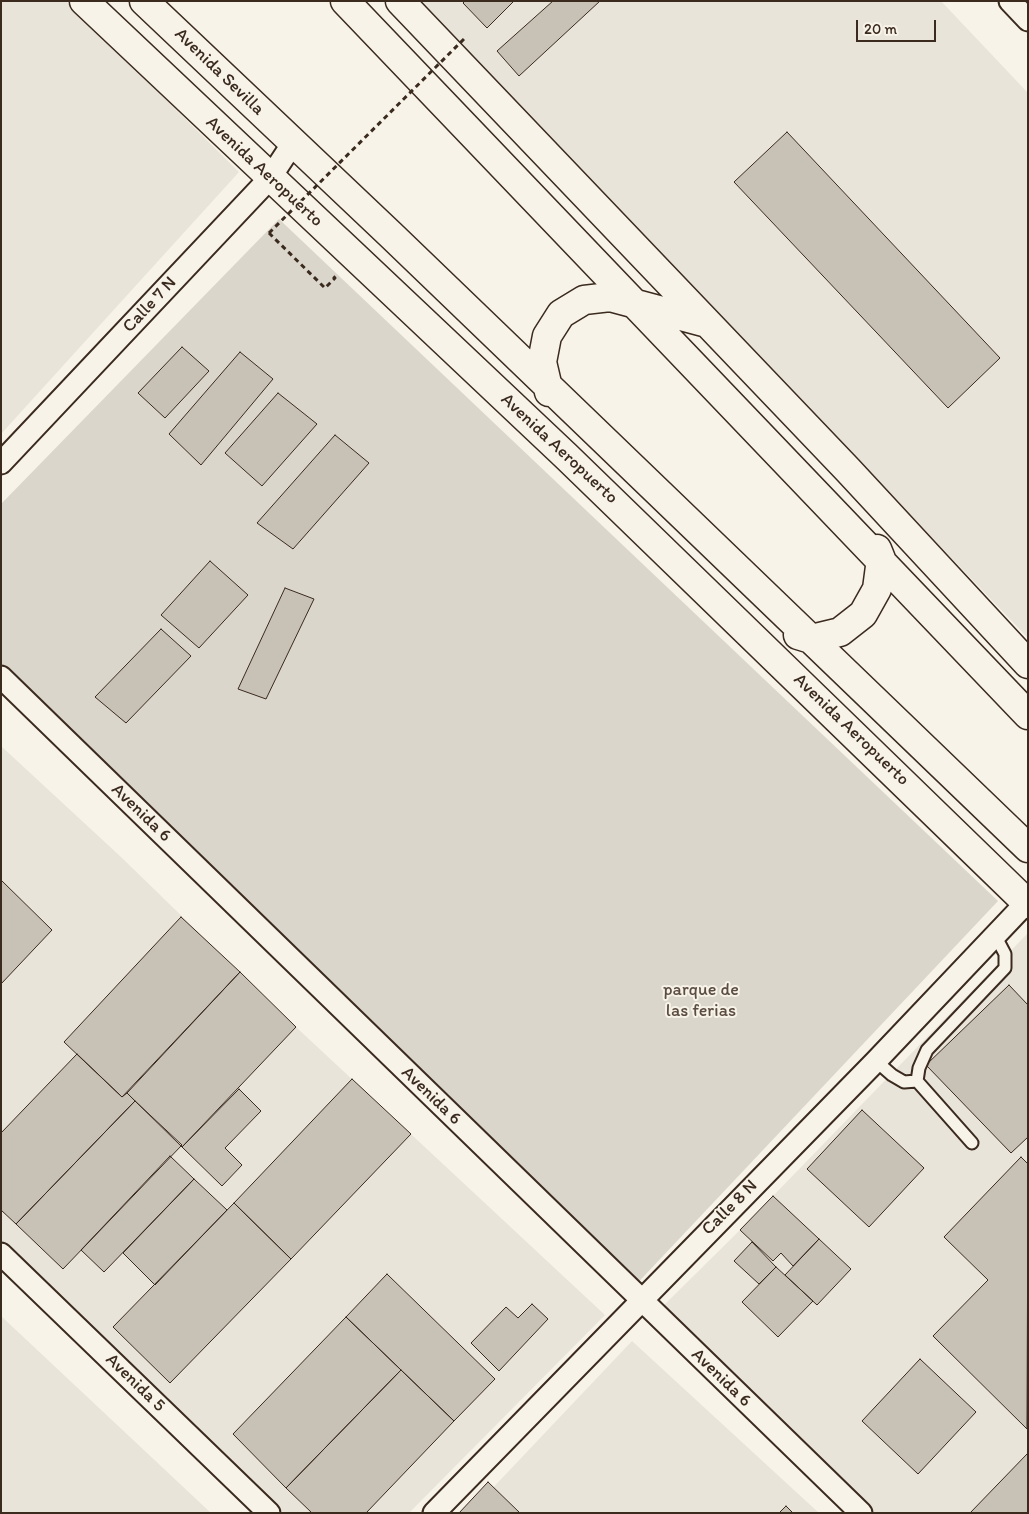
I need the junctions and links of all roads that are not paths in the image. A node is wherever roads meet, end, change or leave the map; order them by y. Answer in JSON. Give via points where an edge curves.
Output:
{"nodes":[{"id":1,"x":84,"y":1,"type":"edge"},
{"id":2,"x":144,"y":1,"type":"edge"},
{"id":3,"x":345,"y":1,"type":"edge"},
{"id":4,"x":400,"y":1,"type":"edge"},
{"id":5,"x":1010,"y":1,"type":"edge"},
{"id":6,"x":1028,"y":20,"type":"edge"},
{"id":7,"x":293,"y":143,"type":"junction"},
{"id":8,"x":270,"y":178,"type":"junction"},
{"id":9,"x":635,"y":304,"type":"junction"},
{"id":10,"x":707,"y":323,"type":"junction"},
{"id":11,"x":548,"y":388,"type":"junction"},
{"id":12,"x":566,"y":456,"type":"junction"},
{"id":13,"x":1,"y":464,"type":"edge"},
{"id":14,"x":848,"y":470,"type":"junction"},
{"id":15,"x":880,"y":560,"type":"junction"},
{"id":16,"x":735,"y":617,"type":"junction"},
{"id":17,"x":811,"y":639,"type":"junction"},
{"id":18,"x":1025,"y":654,"type":"edge"},
{"id":19,"x":1,"y":677,"type":"edge"},
{"id":20,"x":1028,"y":714,"type":"edge"},
{"id":21,"x":1028,"y":848,"type":"edge"},
{"id":22,"x":1027,"y":903,"type":"edge"},
{"id":23,"x":995,"y":934,"type":"junction"},
{"id":24,"x":876,"y":1061,"type":"junction"},
{"id":25,"x":917,"y":1081,"type":"junction"},
{"id":26,"x":972,"y":1143,"type":"dead end"},
{"id":27,"x":1,"y":1254,"type":"edge"},
{"id":28,"x":640,"y":1300,"type":"junction"},
{"id":29,"x":269,"y":1513,"type":"edge"},
{"id":30,"x":434,"y":1513,"type":"edge"},
{"id":31,"x":861,"y":1513,"type":"edge"}],
"edges":[{"from":1,"to":8,"type":"main road","name":"Avenida Aeropuerto"},
{"from":2,"to":7,"type":"main road","name":"Avenida Sevilla"},
{"from":3,"to":9,"type":"main road"},
{"from":4,"to":10,"type":"main road"},
{"from":5,"to":6,"type":"street"},
{"from":7,"to":8,"type":"street","name":"Calle 7 N"},
{"from":7,"to":11,"type":"main road","name":"Avenida Aeropuerto"},
{"from":8,"to":12,"type":"main road","name":"Avenida Aeropuerto"},
{"from":8,"to":13,"type":"street","name":"Calle 7 N"},
{"from":9,"to":10,"type":"main road"},
{"from":9,"to":11,"type":"main road","via":[[610,296],[584,300],[561,314],[547,336],[542,362]]},
{"from":9,"to":15,"type":"main road"},
{"from":10,"to":14,"type":"main road"},
{"from":11,"to":12,"type":"main road"},
{"from":11,"to":17,"type":"main road","name":"Avenida Aeropuerto"},
{"from":12,"to":16,"type":"main road","name":"Avenida Aeropuerto"},
{"from":14,"to":15,"type":"main road"},
{"from":14,"to":18,"type":"main road"},
{"from":15,"to":17,"type":"main road","via":[[878,589],[863,614],[840,632]]},
{"from":15,"to":20,"type":"main road"},
{"from":16,"to":17,"type":"main road"},
{"from":16,"to":22,"type":"main road","name":"Avenida Aeropuerto"},
{"from":17,"to":21,"type":"main road","name":"Avenida Aeropuerto"},
{"from":19,"to":28,"type":"street","name":"Avenida 6"},
{"from":22,"to":23,"type":"street","name":"Calle 8 N"},
{"from":23,"to":24,"type":"street","name":"Calle 8 N"},
{"from":23,"to":25,"type":"lane","via":[[1005,954],[1005,968],[927,1050]]},
{"from":24,"to":25,"type":"lane","via":[[904,1082]]},
{"from":24,"to":28,"type":"street","name":"Calle 8 N"},
{"from":25,"to":26,"type":"lane"},
{"from":27,"to":29,"type":"street","name":"Avenida 5"},
{"from":28,"to":30,"type":"street","name":"Calle 8 N"},
{"from":28,"to":31,"type":"street","name":"Avenida 6"}]}
